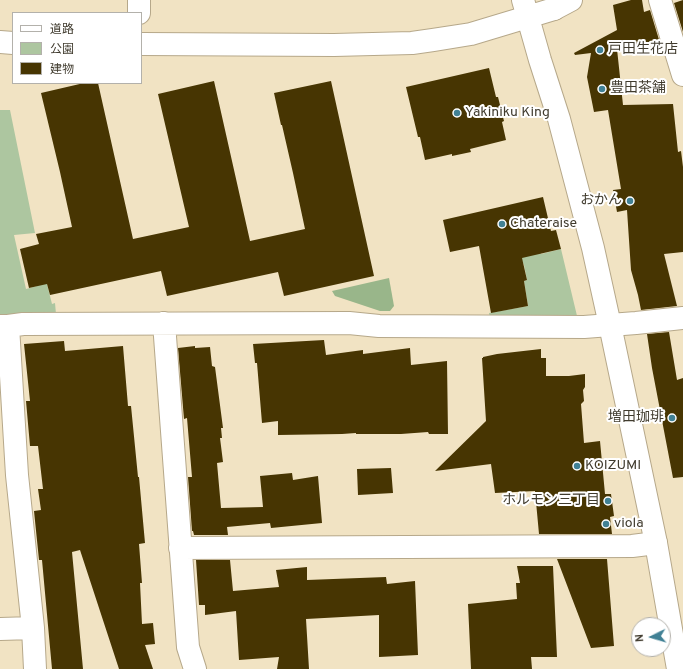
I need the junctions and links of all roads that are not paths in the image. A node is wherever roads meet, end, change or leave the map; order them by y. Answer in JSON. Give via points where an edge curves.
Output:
{"nodes":[{"id":1,"x":139,"y":0,"type":"edge"},
{"id":2,"x":660,"y":0,"type":"edge"},
{"id":3,"x":562,"y":5,"type":"edge"},
{"id":4,"x":526,"y":8,"type":"edge"},
{"id":5,"x":139,"y":12,"type":"edge"},
{"id":6,"x":0,"y":42,"type":"edge"},
{"id":7,"x":12,"y":42,"type":"edge"},
{"id":8,"x":142,"y":42,"type":"edge"},
{"id":9,"x":683,"y":75,"type":"edge"},
{"id":10,"x":683,"y":318,"type":"edge"},
{"id":11,"x":164,"y":323,"type":"junction"},
{"id":12,"x":610,"y":325,"type":"junction"},
{"id":13,"x":4,"y":326,"type":"edge"},
{"id":14,"x":8,"y":475,"type":"edge"},
{"id":15,"x":656,"y":543,"type":"junction"},
{"id":16,"x":180,"y":548,"type":"junction"},
{"id":17,"x":33,"y":628,"type":"junction"},
{"id":18,"x":0,"y":629,"type":"edge"},
{"id":19,"x":679,"y":664,"type":"edge"},
{"id":20,"x":35,"y":669,"type":"edge"},
{"id":21,"x":195,"y":669,"type":"edge"}],
"edges":[{"from":1,"to":5,"type":"street"},
{"from":2,"to":9,"type":"street"},
{"from":3,"to":4,"type":"street"},
{"from":4,"to":8,"type":"street","via":[[471,34],[412,43],[334,45]]},
{"from":4,"to":12,"type":"street","via":[[561,126]]},
{"from":6,"to":7,"type":"street"},
{"from":10,"to":12,"type":"street"},
{"from":11,"to":12,"type":"street","via":[[576,327]]},
{"from":11,"to":13,"type":"street"},
{"from":11,"to":16,"type":"street"},
{"from":12,"to":15,"type":"street"},
{"from":13,"to":14,"type":"street"},
{"from":14,"to":17,"type":"street"},
{"from":15,"to":16,"type":"street","via":[[632,546]]},
{"from":15,"to":19,"type":"street"},
{"from":16,"to":21,"type":"street","via":[[188,647]]},
{"from":17,"to":18,"type":"street"},
{"from":17,"to":20,"type":"street"}]}
